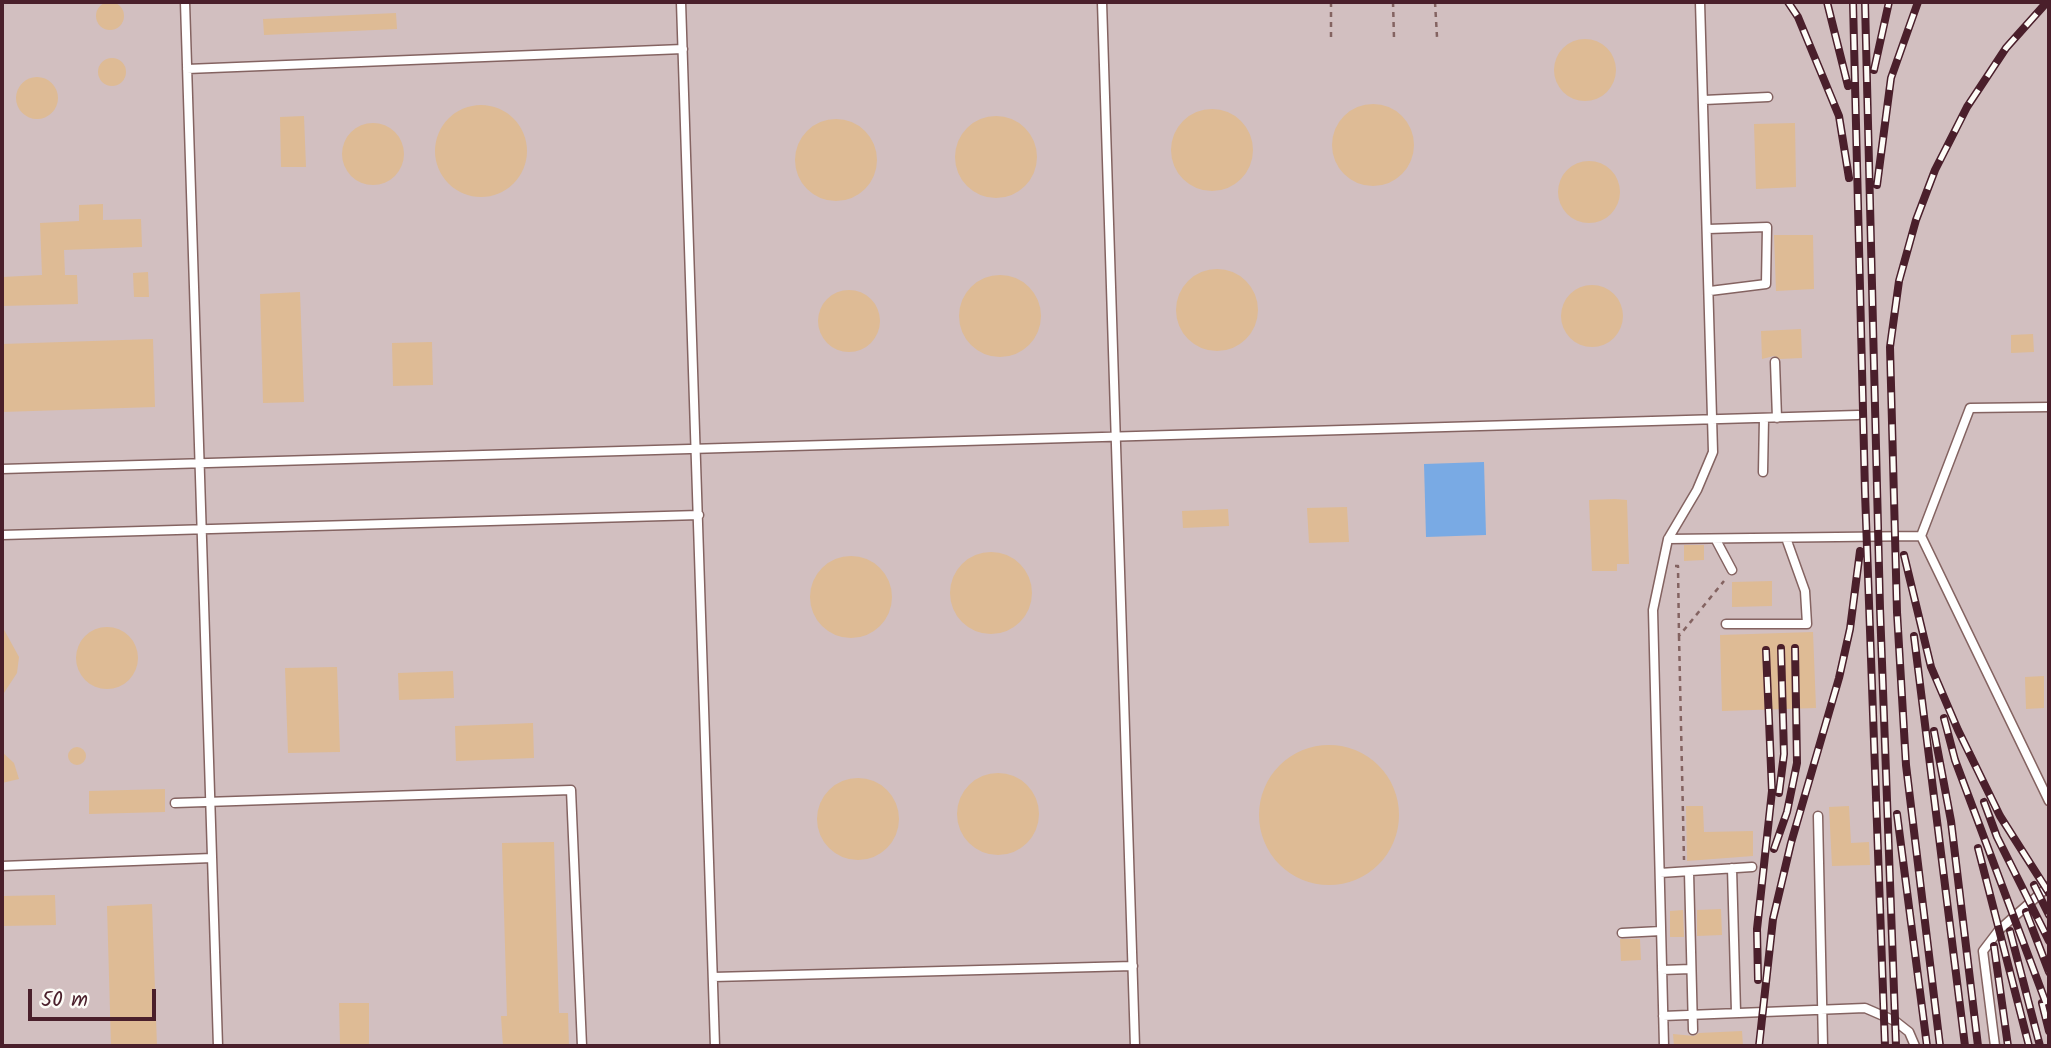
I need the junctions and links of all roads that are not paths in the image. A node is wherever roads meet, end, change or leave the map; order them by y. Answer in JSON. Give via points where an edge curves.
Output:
{"nodes":[{"id":1,"x":185,"y":2,"type":"edge"},
{"id":2,"x":681,"y":2,"type":"edge"},
{"id":3,"x":1102,"y":2,"type":"edge"},
{"id":4,"x":1700,"y":2,"type":"edge"},
{"id":5,"x":682,"y":49,"type":"junction"},
{"id":6,"x":187,"y":69,"type":"junction"},
{"id":7,"x":1768,"y":97,"type":"dead end"},
{"id":8,"x":1704,"y":100,"type":"junction"},
{"id":9,"x":1708,"y":229,"type":"junction"},
{"id":10,"x":1710,"y":291,"type":"junction"},
{"id":11,"x":1775,"y":362,"type":"dead end"},
{"id":12,"x":2049,"y":407,"type":"edge"},
{"id":13,"x":1858,"y":415,"type":"dead end"},
{"id":14,"x":1764,"y":418,"type":"junction"},
{"id":15,"x":1776,"y":418,"type":"junction"},
{"id":16,"x":1714,"y":419,"type":"junction"},
{"id":17,"x":1117,"y":438,"type":"junction"},
{"id":18,"x":697,"y":451,"type":"junction"},
{"id":19,"x":201,"y":463,"type":"junction"},
{"id":20,"x":2,"y":469,"type":"edge"},
{"id":21,"x":1763,"y":472,"type":"dead end"},
{"id":22,"x":699,"y":515,"type":"junction"},
{"id":23,"x":202,"y":529,"type":"junction"},
{"id":24,"x":2,"y":535,"type":"edge"},
{"id":25,"x":1921,"y":536,"type":"junction"},
{"id":26,"x":1668,"y":538,"type":"junction"},
{"id":27,"x":1786,"y":538,"type":"junction"},
{"id":28,"x":1716,"y":540,"type":"junction"},
{"id":29,"x":1732,"y":570,"type":"road end"},
{"id":30,"x":1726,"y":624,"type":"dead end"},
{"id":31,"x":211,"y":801,"type":"junction"},
{"id":32,"x":2049,"y":801,"type":"edge"},
{"id":33,"x":175,"y":803,"type":"dead end"},
{"id":34,"x":1818,"y":816,"type":"dead end"},
{"id":35,"x":212,"y":858,"type":"junction"},
{"id":36,"x":2,"y":866,"type":"edge"},
{"id":37,"x":1752,"y":867,"type":"dead end"},
{"id":38,"x":1732,"y":868,"type":"junction"},
{"id":39,"x":1686,"y":872,"type":"junction"},
{"id":40,"x":1660,"y":873,"type":"junction"},
{"id":41,"x":2049,"y":886,"type":"edge"},
{"id":42,"x":1661,"y":931,"type":"junction"},
{"id":43,"x":1622,"y":933,"type":"dead end"},
{"id":44,"x":1133,"y":966,"type":"junction"},
{"id":45,"x":1691,"y":969,"type":"junction"},
{"id":46,"x":1662,"y":970,"type":"junction"},
{"id":47,"x":713,"y":977,"type":"junction"},
{"id":48,"x":1822,"y":1009,"type":"junction"},
{"id":49,"x":1736,"y":1012,"type":"junction"},
{"id":50,"x":1692,"y":1014,"type":"junction"},
{"id":51,"x":1663,"y":1016,"type":"junction"},
{"id":52,"x":1693,"y":1030,"type":"dead end"},
{"id":53,"x":218,"y":1046,"type":"edge"},
{"id":54,"x":582,"y":1046,"type":"edge"},
{"id":55,"x":715,"y":1046,"type":"edge"},
{"id":56,"x":1135,"y":1046,"type":"edge"},
{"id":57,"x":1664,"y":1046,"type":"edge"},
{"id":58,"x":1823,"y":1046,"type":"edge"},
{"id":59,"x":1915,"y":1046,"type":"edge"},
{"id":60,"x":1995,"y":1046,"type":"edge"}],
"edges":[{"from":1,"to":6,"type":"lane"},
{"from":2,"to":5,"type":"lane"},
{"from":3,"to":17,"type":"lane"},
{"from":4,"to":8,"type":"lane"},
{"from":5,"to":6,"type":"lane"},
{"from":5,"to":18,"type":"lane"},
{"from":6,"to":19,"type":"lane"},
{"from":7,"to":8,"type":"lane"},
{"from":8,"to":9,"type":"lane"},
{"from":9,"to":10,"type":"lane"},
{"from":9,"to":10,"type":"lane","via":[[1766,227],[1766,284]]},
{"from":10,"to":16,"type":"lane"},
{"from":11,"to":15,"type":"lane"},
{"from":12,"to":25,"type":"lane","via":[[1970,408]]},
{"from":13,"to":15,"type":"lane"},
{"from":14,"to":15,"type":"lane"},
{"from":14,"to":16,"type":"lane"},
{"from":14,"to":21,"type":"lane"},
{"from":16,"to":17,"type":"lane"},
{"from":16,"to":26,"type":"lane","via":[[1713,452]]},
{"from":17,"to":18,"type":"lane"},
{"from":17,"to":44,"type":"lane"},
{"from":18,"to":19,"type":"lane"},
{"from":18,"to":22,"type":"lane"},
{"from":19,"to":20,"type":"lane"},
{"from":19,"to":23,"type":"lane"},
{"from":22,"to":23,"type":"lane"},
{"from":22,"to":47,"type":"lane"},
{"from":23,"to":24,"type":"lane"},
{"from":23,"to":31,"type":"lane"},
{"from":25,"to":27,"type":"lane"},
{"from":25,"to":32,"type":"lane"},
{"from":26,"to":28,"type":"lane"},
{"from":26,"to":40,"type":"lane","via":[[1653,610]]},
{"from":27,"to":28,"type":"lane"},
{"from":27,"to":30,"type":"lane","via":[[1805,591],[1807,624]]},
{"from":28,"to":29,"type":"lane"},
{"from":31,"to":33,"type":"lane"},
{"from":31,"to":35,"type":"lane"},
{"from":31,"to":54,"type":"lane","via":[[571,790]]},
{"from":34,"to":48,"type":"lane"},
{"from":35,"to":36,"type":"lane"},
{"from":35,"to":53,"type":"lane"},
{"from":37,"to":38,"type":"lane"},
{"from":38,"to":39,"type":"lane"},
{"from":38,"to":49,"type":"lane"},
{"from":39,"to":40,"type":"lane"},
{"from":39,"to":45,"type":"lane"},
{"from":40,"to":42,"type":"lane"},
{"from":41,"to":60,"type":"lane","via":[[1999,930],[1983,951]]},
{"from":42,"to":43,"type":"lane"},
{"from":42,"to":46,"type":"lane"},
{"from":44,"to":47,"type":"lane"},
{"from":44,"to":56,"type":"lane"},
{"from":45,"to":46,"type":"lane"},
{"from":45,"to":50,"type":"lane"},
{"from":46,"to":51,"type":"lane"},
{"from":47,"to":55,"type":"lane"},
{"from":48,"to":49,"type":"lane"},
{"from":48,"to":58,"type":"lane"},
{"from":48,"to":59,"type":"lane","via":[[1865,1008],[1884,1014],[1909,1032]]},
{"from":49,"to":50,"type":"lane"},
{"from":50,"to":51,"type":"lane"},
{"from":50,"to":52,"type":"lane"},
{"from":51,"to":57,"type":"lane"}]}
